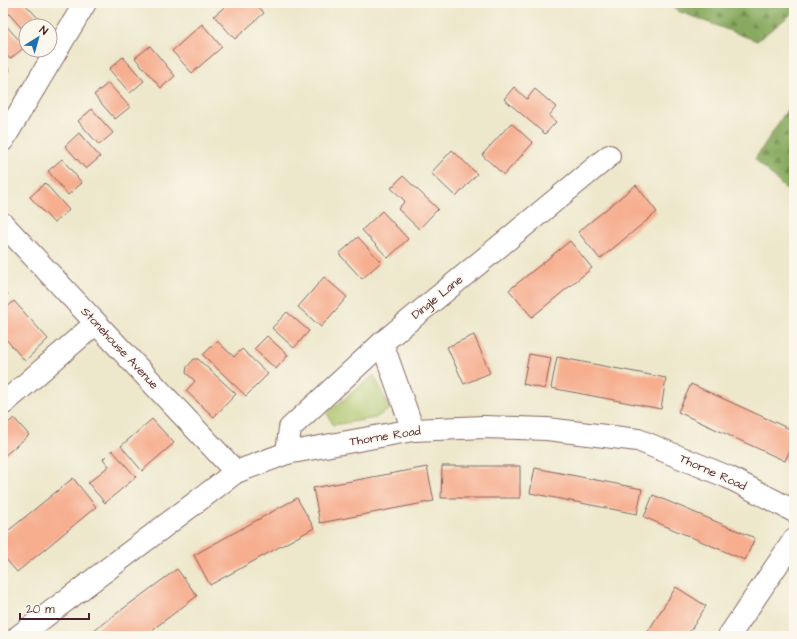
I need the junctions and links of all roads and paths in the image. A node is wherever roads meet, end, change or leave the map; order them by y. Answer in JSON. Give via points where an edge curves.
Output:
{"nodes":[{"id":1,"x":85,"y":3,"type":"edge"},
{"id":2,"x":3,"y":140,"type":"edge"},
{"id":3,"x":609,"y":156,"type":"dead end"},
{"id":4,"x":3,"y":224,"type":"edge"},
{"id":5,"x":96,"y":323,"type":"junction"},
{"id":6,"x":382,"y":343,"type":"junction"},
{"id":7,"x":3,"y":404,"type":"edge"},
{"id":8,"x":413,"y":430,"type":"junction"},
{"id":9,"x":287,"y":453,"type":"junction"},
{"id":10,"x":236,"y":472,"type":"junction"},
{"id":11,"x":794,"y":511,"type":"edge"},
{"id":12,"x":794,"y":540,"type":"edge"},
{"id":13,"x":19,"y":636,"type":"edge"},
{"id":14,"x":729,"y":636,"type":"edge"}],
"edges":[{"from":1,"to":2,"type":"street"},
{"from":3,"to":6,"type":"street","name":"Dingle Lane"},
{"from":4,"to":5,"type":"street","name":"Stonehouse Avenue"},
{"from":5,"to":7,"type":"street"},
{"from":5,"to":10,"type":"street","name":"Stonehouse Avenue"},
{"from":6,"to":8,"type":"street"},
{"from":6,"to":9,"type":"street","name":"Dingle Lane","via":[[290,428]]},
{"from":8,"to":9,"type":"street","name":"Thorne Road"},
{"from":8,"to":11,"type":"street","name":"Thorne Road","via":[[500,427],[638,440],[728,477]]},
{"from":9,"to":10,"type":"street","name":"Thorne Road"},
{"from":10,"to":13,"type":"street","name":"Thorne Road"},
{"from":12,"to":14,"type":"street"}]}
